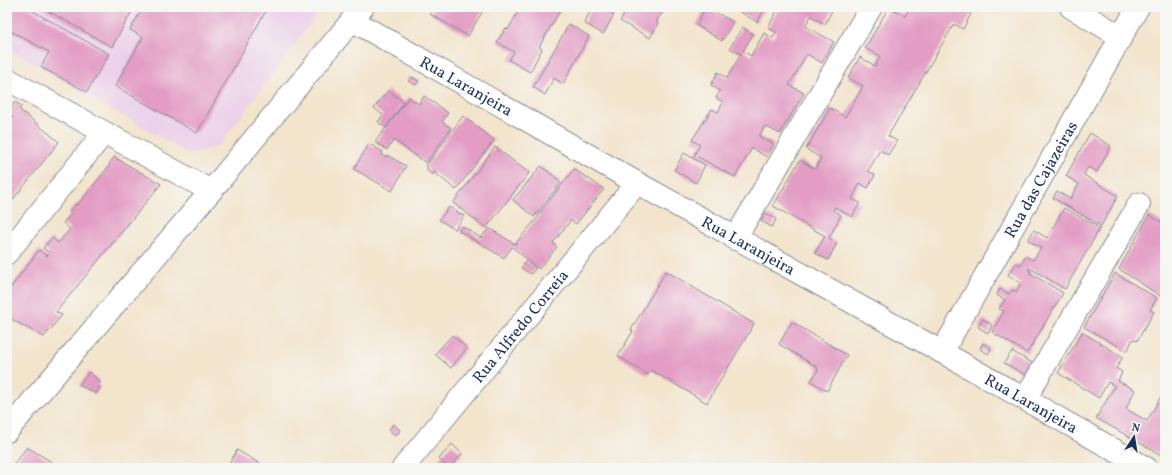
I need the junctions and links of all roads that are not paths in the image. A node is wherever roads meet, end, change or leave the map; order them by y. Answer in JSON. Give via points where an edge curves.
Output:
{"nodes":[{"id":1,"x":872,"y":7,"type":"edge"},
{"id":2,"x":1071,"y":7,"type":"edge"},
{"id":3,"x":1138,"y":7,"type":"edge"},
{"id":4,"x":357,"y":13,"type":"edge"},
{"id":5,"x":1121,"y":37,"type":"junction"},
{"id":6,"x":7,"y":80,"type":"edge"},
{"id":7,"x":104,"y":133,"type":"junction"},
{"id":8,"x":637,"y":183,"type":"junction"},
{"id":9,"x":211,"y":191,"type":"junction"},
{"id":10,"x":1139,"y":204,"type":"dead end"},
{"id":11,"x":735,"y":239,"type":"junction"},
{"id":12,"x":7,"y":253,"type":"edge"},
{"id":13,"x":942,"y":352,"type":"junction"},
{"id":14,"x":1025,"y":399,"type":"junction"},
{"id":15,"x":7,"y":430,"type":"edge"},
{"id":16,"x":403,"y":468,"type":"edge"},
{"id":17,"x":1146,"y":468,"type":"edge"}],
"edges":[{"from":1,"to":11,"type":"street"},
{"from":2,"to":5,"type":"street"},
{"from":3,"to":5,"type":"street","name":"Rua das Cajazeiras"},
{"from":4,"to":8,"type":"street","name":"Rua Laranjeira"},
{"from":4,"to":9,"type":"street"},
{"from":5,"to":13,"type":"street","name":"Rua das Cajazeiras"},
{"from":6,"to":7,"type":"street"},
{"from":7,"to":9,"type":"street"},
{"from":7,"to":12,"type":"street"},
{"from":8,"to":11,"type":"street","name":"Rua Laranjeira"},
{"from":8,"to":16,"type":"street","name":"Rua Alfredo Correia"},
{"from":9,"to":15,"type":"street"},
{"from":10,"to":14,"type":"street"},
{"from":11,"to":13,"type":"street","name":"Rua Laranjeira"},
{"from":13,"to":14,"type":"street","name":"Rua Laranjeira"},
{"from":14,"to":17,"type":"street","name":"Rua Laranjeira"}]}
